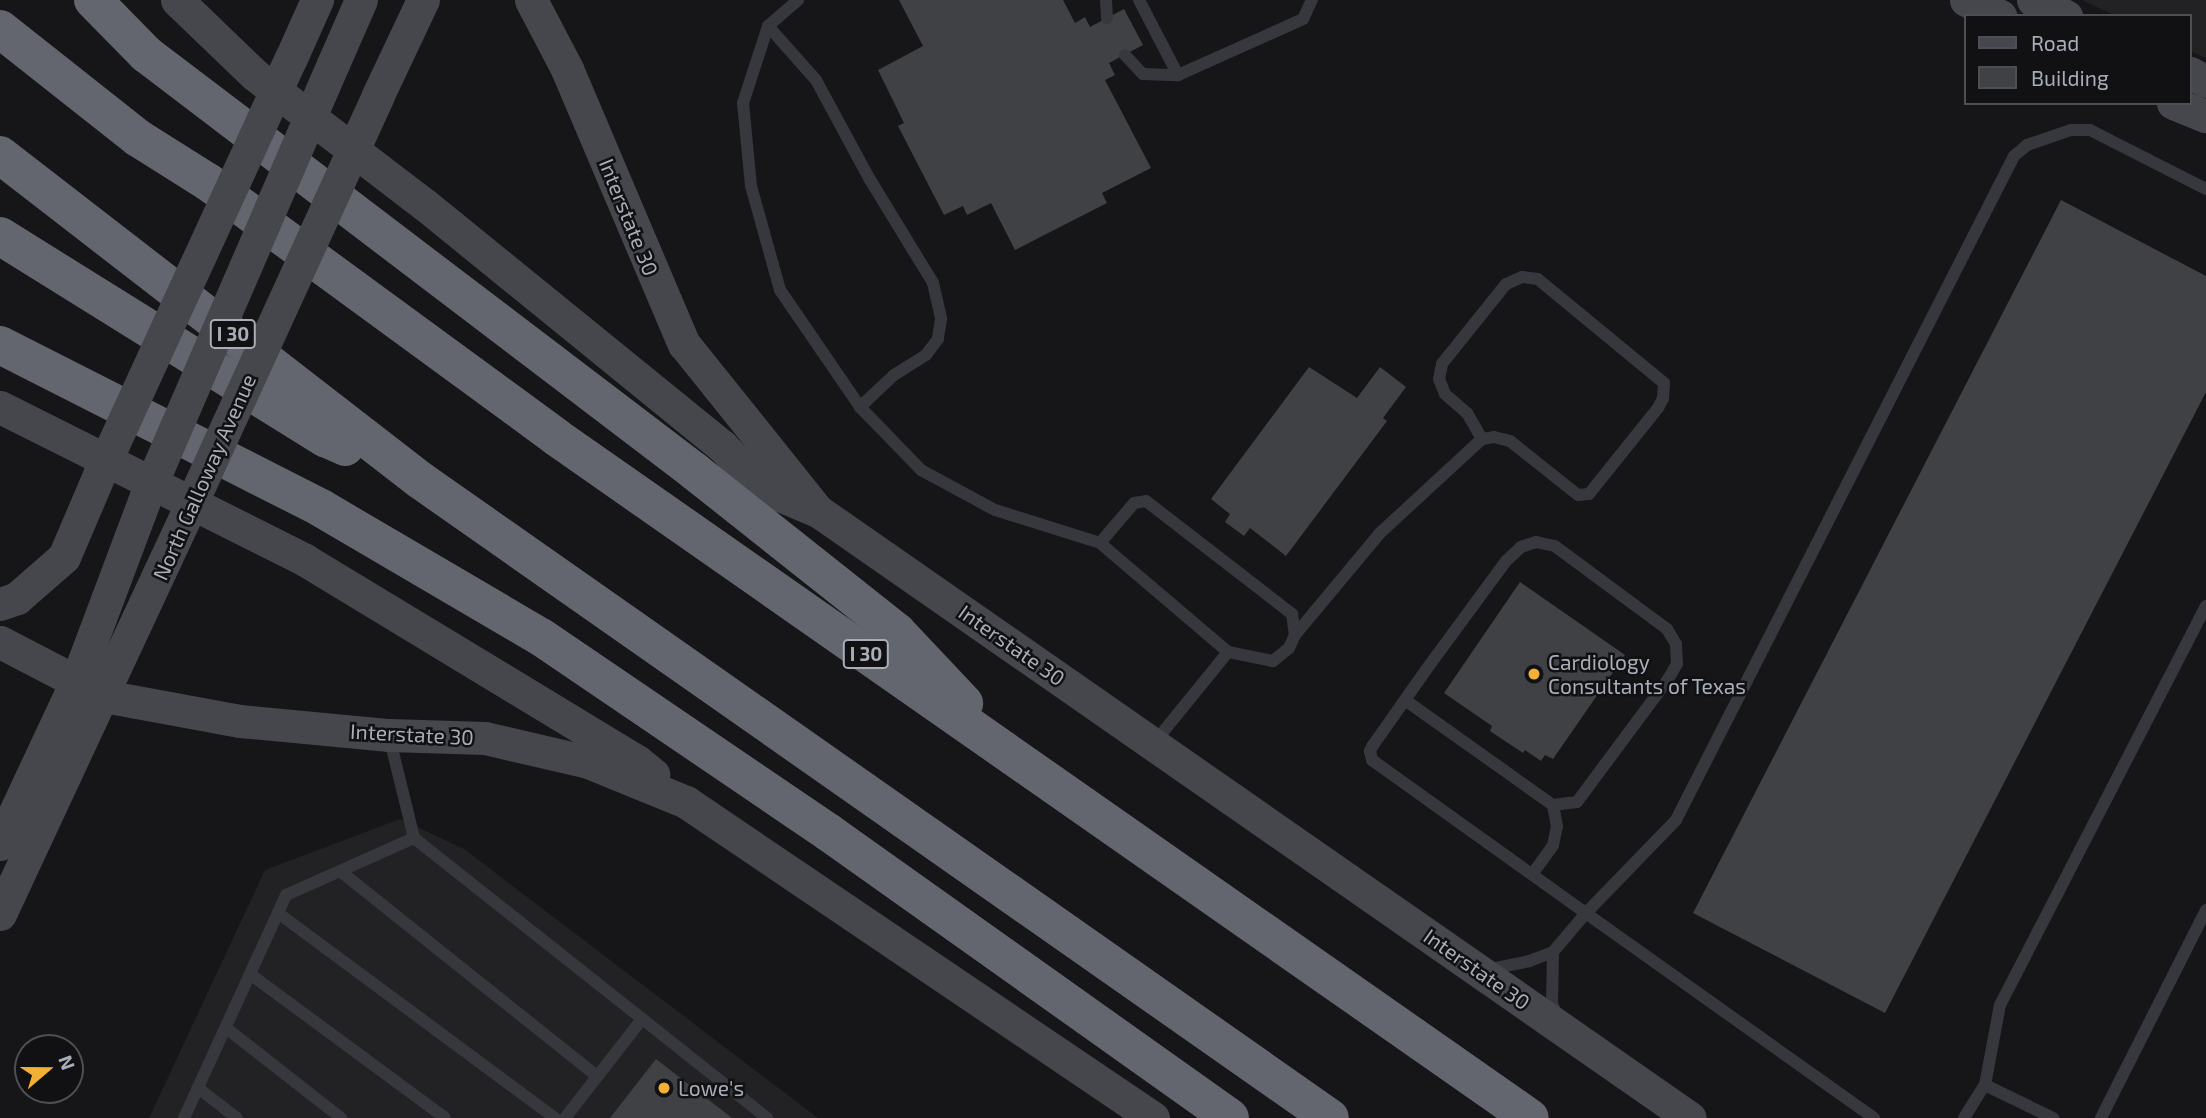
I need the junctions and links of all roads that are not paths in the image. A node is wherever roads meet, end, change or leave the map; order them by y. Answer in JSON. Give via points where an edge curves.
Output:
{"nodes":[{"id":1,"x":6,"y":0,"type":"edge"},
{"id":2,"x":93,"y":0,"type":"edge"},
{"id":3,"x":177,"y":0,"type":"edge"},
{"id":4,"x":317,"y":0,"type":"edge"},
{"id":5,"x":361,"y":0,"type":"edge"},
{"id":6,"x":423,"y":0,"type":"edge"},
{"id":7,"x":531,"y":0,"type":"edge"},
{"id":8,"x":798,"y":0,"type":"edge"},
{"id":9,"x":1106,"y":0,"type":"edge"},
{"id":10,"x":1139,"y":0,"type":"edge"},
{"id":11,"x":1312,"y":0,"type":"edge"},
{"id":12,"x":2034,"y":0,"type":"edge"},
{"id":13,"x":2062,"y":14,"type":"edge"},
{"id":14,"x":1107,"y":18,"type":"dead end"},
{"id":15,"x":768,"y":26,"type":"junction"},
{"id":16,"x":0,"y":29,"type":"edge"},
{"id":17,"x":1125,"y":55,"type":"dead end"},
{"id":18,"x":1178,"y":75,"type":"junction"},
{"id":19,"x":2178,"y":105,"type":"edge"},
{"id":20,"x":2206,"y":116,"type":"edge"},
{"id":21,"x":0,"y":155,"type":"edge"},
{"id":22,"x":208,"y":182,"type":"junction"},
{"id":23,"x":2206,"y":189,"type":"edge"},
{"id":24,"x":0,"y":236,"type":"edge"},
{"id":25,"x":0,"y":345,"type":"edge"},
{"id":26,"x":0,"y":407,"type":"edge"},
{"id":27,"x":860,"y":407,"type":"junction"},
{"id":28,"x":1482,"y":439,"type":"junction"},
{"id":29,"x":420,"y":480,"type":"junction"},
{"id":30,"x":818,"y":511,"type":"junction"},
{"id":31,"x":1100,"y":543,"type":"junction"},
{"id":32,"x":0,"y":604,"type":"edge"},
{"id":33,"x":2206,"y":606,"type":"edge"},
{"id":34,"x":1294,"y":635,"type":"junction"},
{"id":35,"x":0,"y":642,"type":"edge"},
{"id":36,"x":1228,"y":652,"type":"junction"},
{"id":37,"x":90,"y":689,"type":"junction"},
{"id":38,"x":1405,"y":700,"type":"junction"},
{"id":39,"x":389,"y":735,"type":"junction"},
{"id":40,"x":1154,"y":743,"type":"junction"},
{"id":41,"x":1021,"y":763,"type":"junction"},
{"id":42,"x":686,"y":802,"type":"junction"},
{"id":43,"x":1553,"y":805,"type":"junction"},
{"id":44,"x":414,"y":838,"type":"junction"},
{"id":45,"x":0,"y":844,"type":"edge"},
{"id":46,"x":340,"y":871,"type":"junction"},
{"id":47,"x":1533,"y":873,"type":"junction"},
{"id":48,"x":2206,"y":910,"type":"edge"},
{"id":49,"x":278,"y":912,"type":"junction"},
{"id":50,"x":1586,"y":913,"type":"junction"},
{"id":51,"x":0,"y":914,"type":"edge"},
{"id":52,"x":1553,"y":952,"type":"junction"},
{"id":53,"x":1476,"y":969,"type":"junction"},
{"id":54,"x":250,"y":974,"type":"junction"},
{"id":55,"x":642,"y":1019,"type":"junction"},
{"id":56,"x":1560,"y":1027,"type":"junction"},
{"id":57,"x":226,"y":1028,"type":"junction"},
{"id":58,"x":597,"y":1076,"type":"junction"},
{"id":59,"x":1984,"y":1085,"type":"junction"},
{"id":60,"x":198,"y":1088,"type":"junction"},
{"id":61,"x":184,"y":1118,"type":"edge"},
{"id":62,"x":237,"y":1118,"type":"edge"},
{"id":63,"x":341,"y":1118,"type":"edge"},
{"id":64,"x":445,"y":1118,"type":"edge"},
{"id":65,"x":555,"y":1118,"type":"edge"},
{"id":66,"x":565,"y":1118,"type":"edge"},
{"id":67,"x":767,"y":1118,"type":"edge"},
{"id":68,"x":1153,"y":1118,"type":"edge"},
{"id":69,"x":1230,"y":1118,"type":"edge"},
{"id":70,"x":1330,"y":1118,"type":"edge"},
{"id":71,"x":1530,"y":1118,"type":"edge"},
{"id":72,"x":1690,"y":1118,"type":"edge"},
{"id":73,"x":1874,"y":1118,"type":"edge"},
{"id":74,"x":1964,"y":1118,"type":"edge"},
{"id":75,"x":2053,"y":1118,"type":"edge"},
{"id":76,"x":2101,"y":1118,"type":"edge"}],
"edges":[{"from":1,"to":22,"type":"highway"},
{"from":2,"to":41,"type":"highway","via":[[146,54],[694,471],[897,632]]},
{"from":3,"to":30,"type":"main road","via":[[255,75],[424,204],[722,446],[763,488]]},
{"from":4,"to":32,"type":"main road","bridge":true,"via":[[64,557],[16,598]]},
{"from":5,"to":37,"type":"main road","name":"North Galloway Avenue","bridge":true,"via":[[146,496]]},
{"from":6,"to":37,"type":"main road","name":"North Galloway Avenue","bridge":true,"via":[[186,515]]},
{"from":7,"to":30,"type":"main road","name":"Interstate 30","via":[[567,69],[684,344]]},
{"from":8,"to":15,"type":"lane"},
{"from":9,"to":14,"type":"lane"},
{"from":10,"to":18,"type":"lane"},
{"from":11,"to":18,"type":"lane","via":[[1303,19]]},
{"from":12,"to":13,"type":"main road"},
{"from":15,"to":27,"type":"lane","via":[[743,103],[751,186],[780,290]]},
{"from":15,"to":27,"type":"lane","via":[[816,80],[933,283],[941,319],[938,340],[926,355]]},
{"from":16,"to":22,"type":"highway","number":"I 30","via":[[138,138]]},
{"from":17,"to":18,"type":"lane","via":[[1143,74]]},
{"from":19,"to":20,"type":"main road"},
{"from":21,"to":29,"type":"highway","number":"I 30"},
{"from":22,"to":41,"type":"highway","number":"I 30","via":[[556,437]]},
{"from":23,"to":50,"type":"lane","via":[[2090,130],[2071,130],[2028,145],[2014,156],[1676,820]]},
{"from":24,"to":29,"type":"highway","via":[[326,438]]},
{"from":25,"to":69,"type":"highway","via":[[321,508],[541,636],[828,832]]},
{"from":26,"to":42,"type":"main road","via":[[305,560],[637,761]]},
{"from":27,"to":31,"type":"lane","via":[[921,470],[995,510]]},
{"from":28,"to":28,"type":"lane","via":[[1510,441],[1578,495],[1589,494],[1658,408],[1664,383],[1538,279],[1522,277],[1506,284],[1442,364],[1439,379],[1445,394],[1467,413]]},
{"from":28,"to":34,"type":"lane","via":[[1380,533]]},
{"from":29,"to":70,"type":"highway","number":"I 30"},
{"from":30,"to":40,"type":"main road","name":"Interstate 30"},
{"from":31,"to":34,"type":"lane","via":[[1134,503],[1146,501],[1292,614]]},
{"from":31,"to":36,"type":"lane"},
{"from":33,"to":59,"type":"lane","via":[[2000,1005]]},
{"from":34,"to":36,"type":"lane","via":[[1289,648],[1273,661]]},
{"from":35,"to":37,"type":"main road","name":"Interstate 30"},
{"from":36,"to":40,"type":"lane"},
{"from":37,"to":39,"type":"main road","name":"Interstate 30","via":[[240,722]]},
{"from":37,"to":45,"type":"main road","name":"North Galloway Avenue"},
{"from":37,"to":51,"type":"main road","name":"North Galloway Avenue"},
{"from":38,"to":43,"type":"lane"},
{"from":38,"to":43,"type":"lane","via":[[1506,561],[1521,547],[1536,542],[1555,546],[1667,629],[1676,644],[1677,664],[1577,802]]},
{"from":38,"to":47,"type":"lane","via":[[1373,745],[1372,760]]},
{"from":39,"to":42,"type":"main road","name":"Interstate 30","via":[[485,738],[589,762]]},
{"from":39,"to":44,"type":"lane"},
{"from":40,"to":53,"type":"main road","name":"Interstate 30"},
{"from":41,"to":71,"type":"highway","number":"I 30"},
{"from":42,"to":68,"type":"main road","name":"Interstate 30"},
{"from":43,"to":47,"type":"lane","via":[[1557,826],[1553,845]]},
{"from":44,"to":46,"type":"lane"},
{"from":44,"to":55,"type":"lane"},
{"from":46,"to":49,"type":"lane","via":[[286,895]]},
{"from":46,"to":58,"type":"lane"},
{"from":47,"to":50,"type":"lane"},
{"from":48,"to":76,"type":"lane"},
{"from":49,"to":54,"type":"lane"},
{"from":49,"to":65,"type":"lane"},
{"from":50,"to":52,"type":"lane"},
{"from":50,"to":73,"type":"lane"},
{"from":52,"to":53,"type":"lane","via":[[1498,969]]},
{"from":52,"to":56,"type":"lane","via":[[1552,1003]]},
{"from":53,"to":56,"type":"main road","name":"Interstate 30"},
{"from":54,"to":57,"type":"lane"},
{"from":54,"to":64,"type":"lane"},
{"from":55,"to":58,"type":"lane"},
{"from":55,"to":67,"type":"lane"},
{"from":56,"to":72,"type":"main road","name":"Interstate 30"},
{"from":57,"to":60,"type":"lane"},
{"from":57,"to":63,"type":"lane"},
{"from":58,"to":66,"type":"lane"},
{"from":59,"to":74,"type":"lane"},
{"from":59,"to":75,"type":"lane"},
{"from":60,"to":61,"type":"lane"},
{"from":60,"to":62,"type":"lane"}]}
